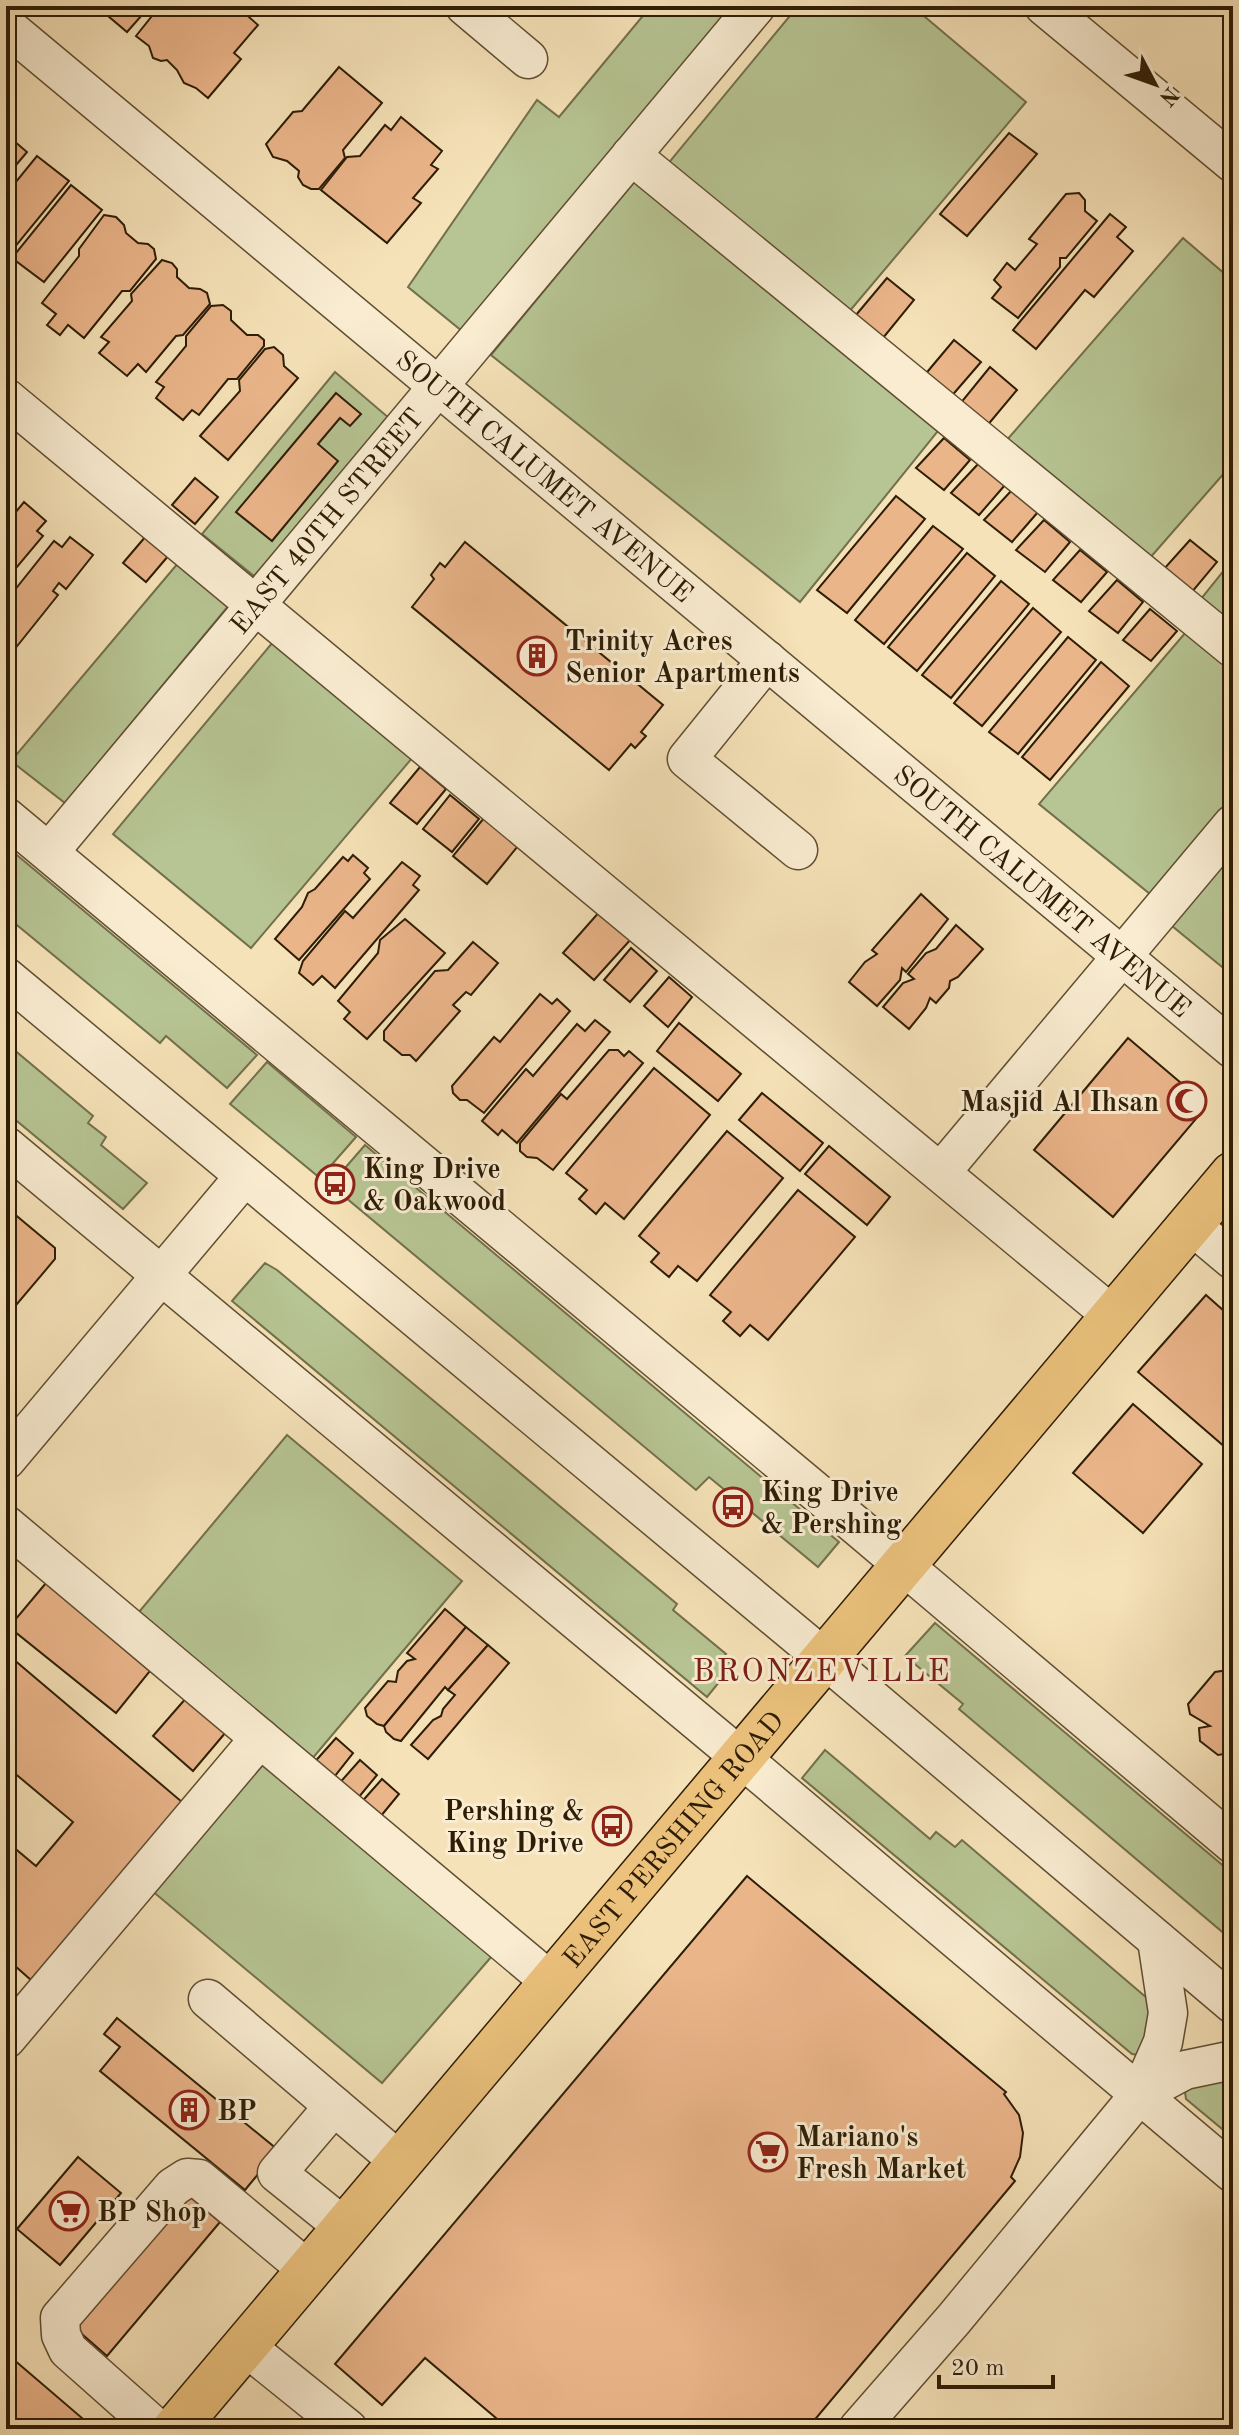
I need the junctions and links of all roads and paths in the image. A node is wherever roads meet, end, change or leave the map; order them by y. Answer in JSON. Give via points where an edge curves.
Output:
{"nodes":[{"id":1,"x":465,"y":6,"type":"edge"},
{"id":2,"x":756,"y":6,"type":"edge"},
{"id":3,"x":1044,"y":6,"type":"edge"},
{"id":4,"x":6,"y":26,"type":"edge"},
{"id":5,"x":528,"y":59,"type":"dead end"},
{"id":6,"x":631,"y":155,"type":"junction"},
{"id":7,"x":1233,"y":163,"type":"edge"},
{"id":8,"x":438,"y":386,"type":"junction"},
{"id":9,"x":6,"y":398,"type":"edge"},
{"id":10,"x":255,"y":604,"type":"junction"},
{"id":11,"x":1233,"y":648,"type":"edge"},
{"id":12,"x":767,"y":660,"type":"junction"},
{"id":13,"x":6,"y":817,"type":"edge"},
{"id":14,"x":1233,"y":824,"type":"edge"},
{"id":15,"x":798,"y":850,"type":"dead end"},
{"id":16,"x":49,"y":852,"type":"junction"},
{"id":17,"x":1122,"y":956,"type":"junction"},
{"id":18,"x":6,"y":977,"type":"edge"},
{"id":19,"x":1233,"y":1049,"type":"edge"},
{"id":20,"x":6,"y":1146,"type":"edge"},
{"id":21,"x":941,"y":1172,"type":"junction"},
{"id":22,"x":1233,"y":1174,"type":"edge"},
{"id":23,"x":244,"y":1177,"type":"junction"},
{"id":24,"x":1190,"y":1224,"type":"junction"},
{"id":25,"x":1233,"y":1260,"type":"edge"},
{"id":26,"x":162,"y":1276,"type":"junction"},
{"id":27,"x":1113,"y":1316,"type":"junction"},
{"id":28,"x":6,"y":1460,"type":"edge"},
{"id":29,"x":6,"y":1525,"type":"edge"},
{"id":30,"x":903,"y":1565,"type":"junction"},
{"id":31,"x":824,"y":1658,"type":"junction"},
{"id":32,"x":260,"y":1738,"type":"junction"},
{"id":33,"x":740,"y":1757,"type":"junction"},
{"id":34,"x":1233,"y":1844,"type":"edge"},
{"id":35,"x":1157,"y":1940,"type":"junction"},
{"id":36,"x":551,"y":1982,"type":"junction"},
{"id":37,"x":208,"y":1999,"type":"dead end"},
{"id":38,"x":1233,"y":2004,"type":"edge"},
{"id":39,"x":6,"y":2039,"type":"edge"},
{"id":40,"x":1233,"y":2060,"type":"edge"},
{"id":41,"x":1140,"y":2094,"type":"junction"},
{"id":42,"x":334,"y":2106,"type":"junction"},
{"id":43,"x":400,"y":2162,"type":"junction"},
{"id":44,"x":1233,"y":2173,"type":"edge"},
{"id":45,"x":344,"y":2227,"type":"junction"},
{"id":46,"x":308,"y":2270,"type":"junction"},
{"id":47,"x":245,"y":2346,"type":"junction"},
{"id":48,"x":157,"y":2429,"type":"edge"},
{"id":49,"x":175,"y":2429,"type":"edge"},
{"id":50,"x":348,"y":2429,"type":"edge"},
{"id":51,"x":858,"y":2429,"type":"edge"}],
"edges":[{"from":1,"to":5,"type":"street"},
{"from":2,"to":6,"type":"street","name":"EAST 40TH STREET"},
{"from":3,"to":7,"type":"street"},
{"from":4,"to":8,"type":"street","name":"SOUTH CALUMET AVENUE"},
{"from":6,"to":8,"type":"street","name":"EAST 40TH STREET"},
{"from":6,"to":11,"type":"street"},
{"from":8,"to":10,"type":"street","name":"EAST 40TH STREET"},
{"from":8,"to":12,"type":"street","name":"SOUTH CALUMET AVENUE"},
{"from":9,"to":10,"type":"street"},
{"from":10,"to":16,"type":"street","name":"EAST 40TH STREET"},
{"from":10,"to":21,"type":"street"},
{"from":12,"to":15,"type":"street","via":[[687,759]]},
{"from":12,"to":17,"type":"street","name":"SOUTH CALUMET AVENUE"},
{"from":13,"to":16,"type":"street"},
{"from":14,"to":17,"type":"street"},
{"from":16,"to":30,"type":"street"},
{"from":17,"to":19,"type":"street","name":"SOUTH CALUMET AVENUE"},
{"from":17,"to":21,"type":"street"},
{"from":18,"to":23,"type":"street"},
{"from":20,"to":26,"type":"street"},
{"from":21,"to":27,"type":"street"},
{"from":22,"to":24,"type":"main road","name":"EAST PERSHING ROAD"},
{"from":23,"to":26,"type":"street"},
{"from":23,"to":31,"type":"street"},
{"from":24,"to":25,"type":"street"},
{"from":24,"to":27,"type":"main road","name":"EAST PERSHING ROAD"},
{"from":26,"to":28,"type":"street"},
{"from":26,"to":33,"type":"street"},
{"from":27,"to":30,"type":"main road","name":"EAST PERSHING ROAD"},
{"from":29,"to":32,"type":"street"},
{"from":30,"to":31,"type":"main road","name":"EAST PERSHING ROAD"},
{"from":30,"to":34,"type":"street"},
{"from":31,"to":33,"type":"main road","name":"EAST PERSHING ROAD"},
{"from":31,"to":35,"type":"street"},
{"from":32,"to":36,"type":"street"},
{"from":32,"to":39,"type":"street"},
{"from":33,"to":36,"type":"main road","name":"EAST PERSHING ROAD"},
{"from":33,"to":41,"type":"street"},
{"from":35,"to":38,"type":"street"},
{"from":35,"to":41,"type":"street","via":[[1168,2013],[1163,2042]]},
{"from":36,"to":43,"type":"main road","name":"EAST PERSHING ROAD"},
{"from":37,"to":42,"type":"street"},
{"from":40,"to":41,"type":"street","via":[[1185,2070]]},
{"from":41,"to":44,"type":"street"},
{"from":41,"to":51,"type":"street"},
{"from":42,"to":43,"type":"street"},
{"from":42,"to":45,"type":"street","via":[[277,2173]]},
{"from":43,"to":45,"type":"main road","name":"EAST PERSHING ROAD"},
{"from":45,"to":46,"type":"main road","name":"EAST PERSHING ROAD"},
{"from":46,"to":47,"type":"main road","name":"EAST PERSHING ROAD"},
{"from":46,"to":48,"type":"street","via":[[199,2179],[187,2178],[173,2187],[60,2318],[68,2350]]},
{"from":47,"to":49,"type":"main road","name":"EAST PERSHING ROAD"},
{"from":47,"to":50,"type":"street"}]}
